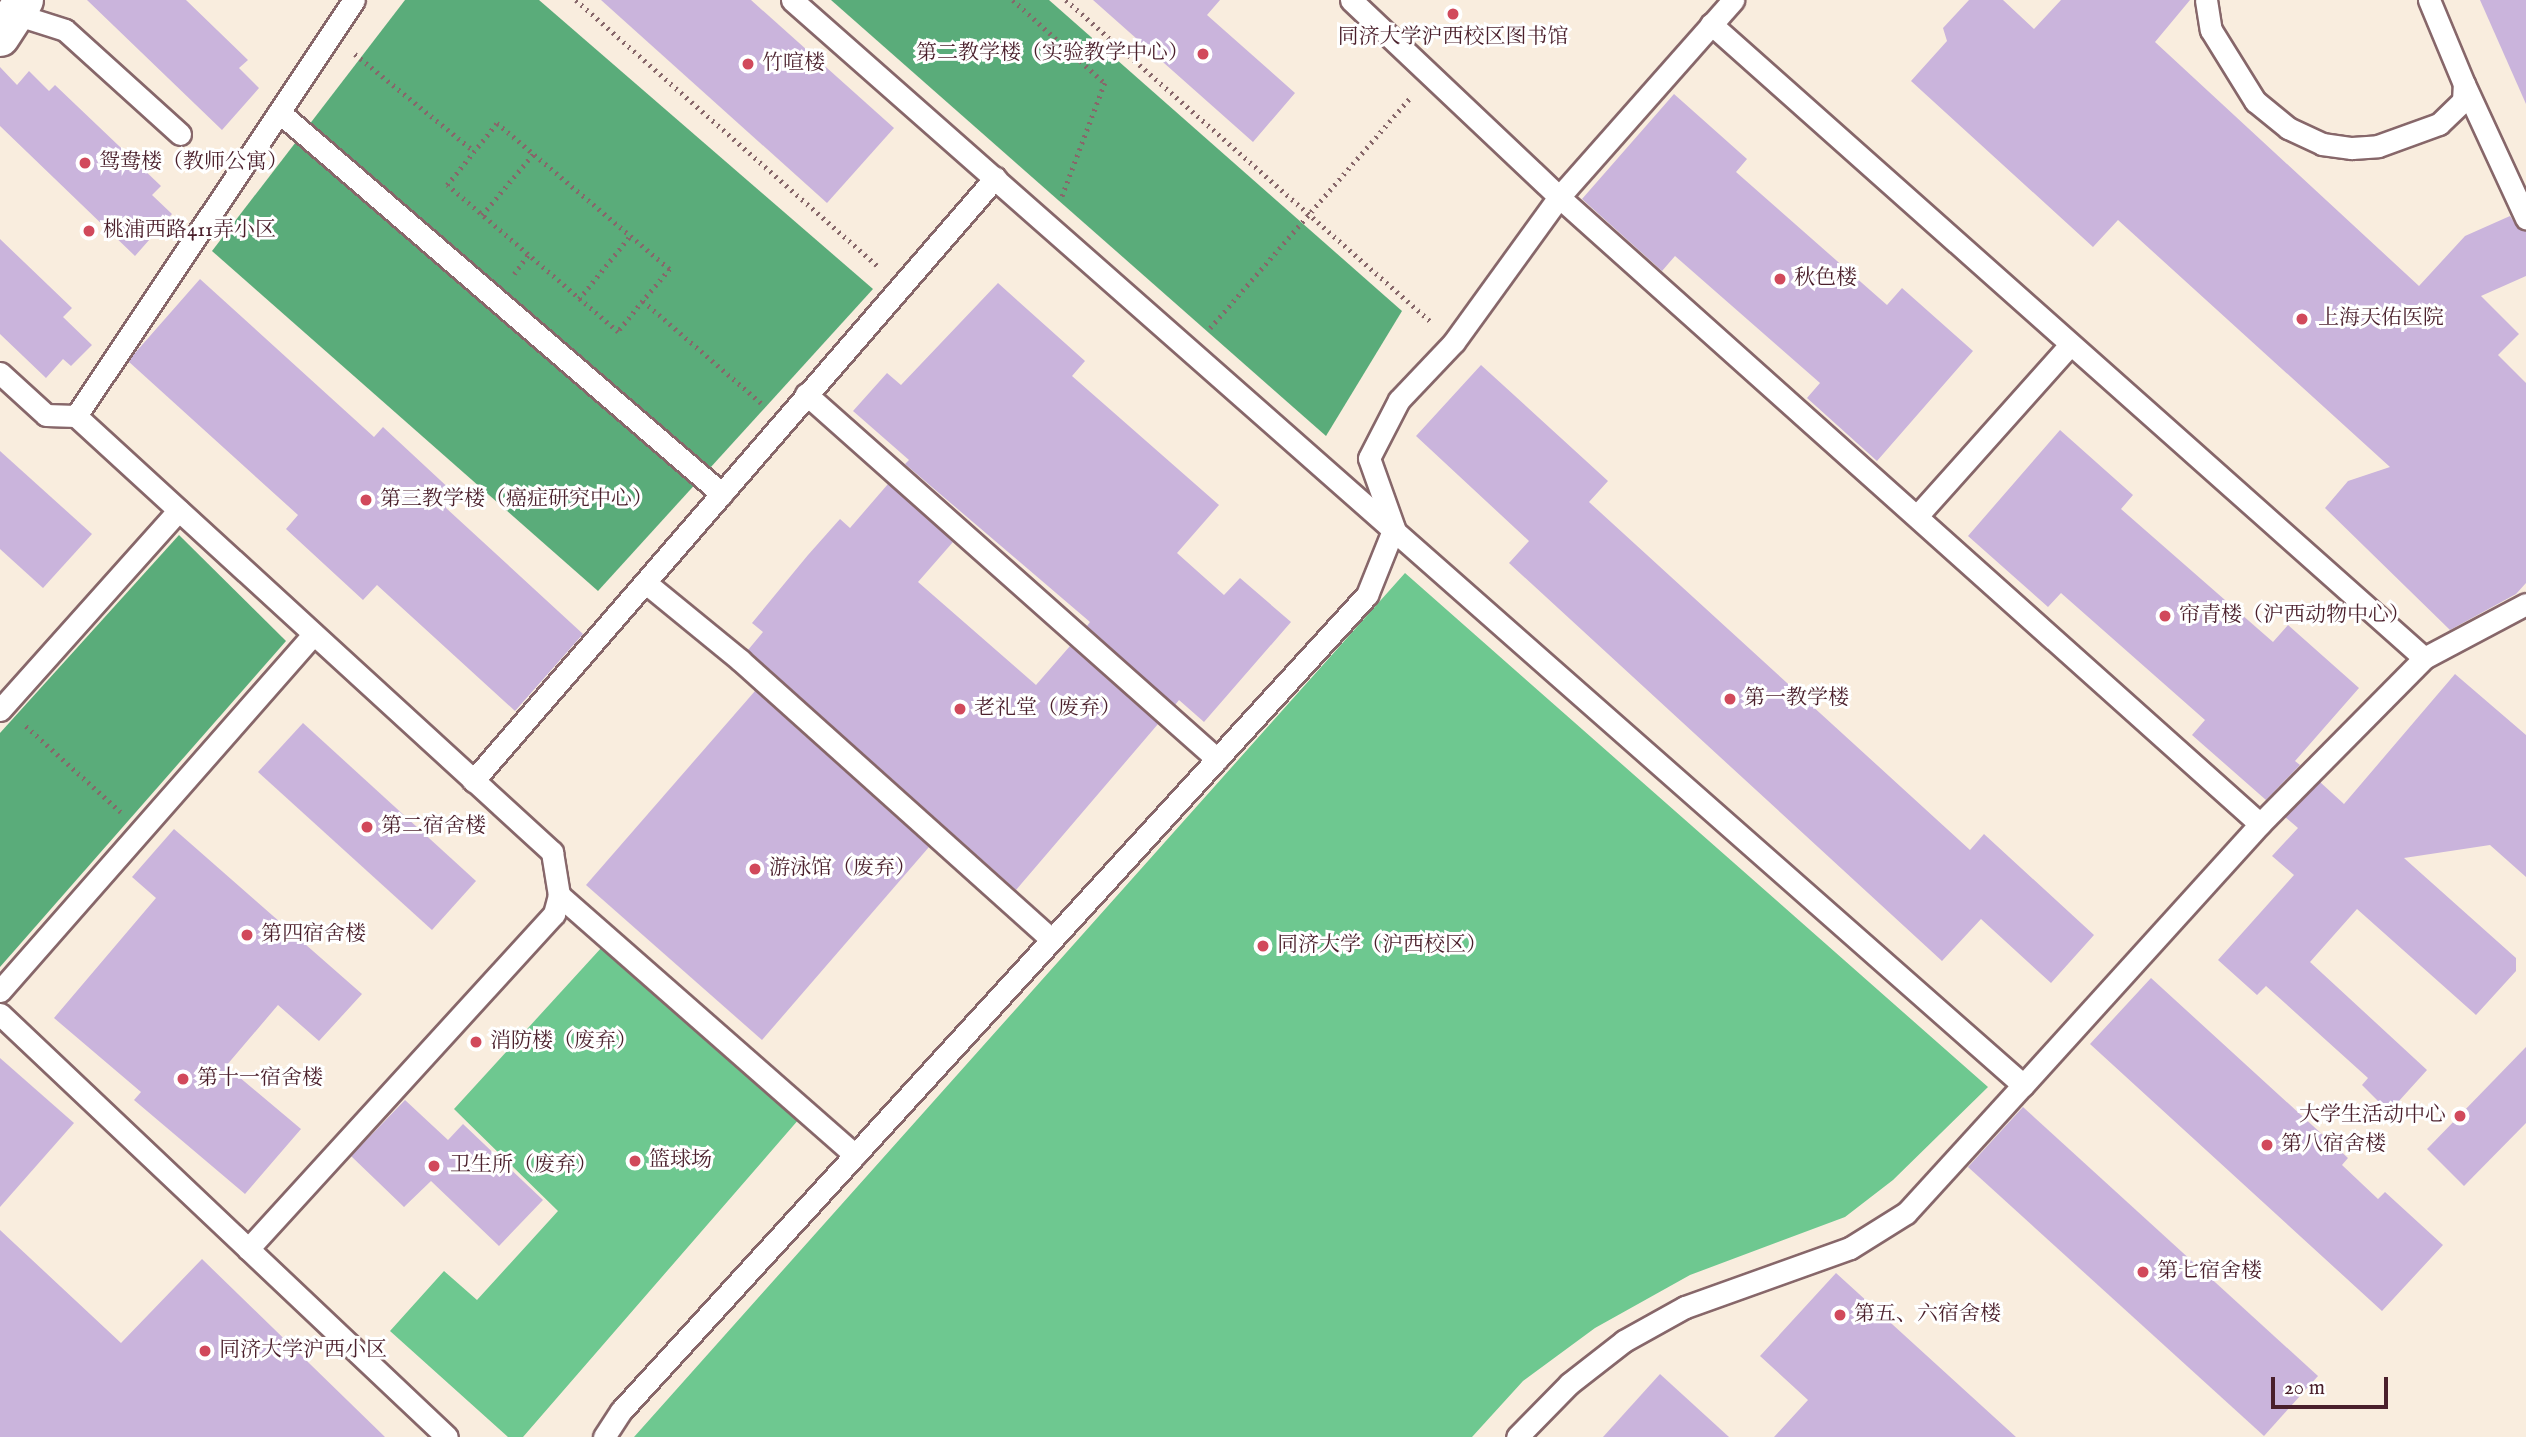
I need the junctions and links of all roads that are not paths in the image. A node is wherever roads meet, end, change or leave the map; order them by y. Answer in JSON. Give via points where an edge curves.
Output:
{"nodes":[{"id":1,"x":354,"y":0,"type":"edge"},
{"id":2,"x":792,"y":0,"type":"edge"},
{"id":3,"x":1351,"y":0,"type":"edge"},
{"id":4,"x":1733,"y":0,"type":"edge"},
{"id":5,"x":2206,"y":0,"type":"edge"},
{"id":6,"x":2429,"y":0,"type":"edge"},
{"id":7,"x":13,"y":17,"type":"edge"},
{"id":8,"x":1711,"y":24,"type":"junction"},
{"id":9,"x":2464,"y":84,"type":"junction"},
{"id":10,"x":279,"y":112,"type":"junction"},
{"id":11,"x":180,"y":134,"type":"dead end"},
{"id":12,"x":995,"y":178,"type":"junction"},
{"id":13,"x":1559,"y":197,"type":"junction"},
{"id":14,"x":2526,"y":218,"type":"edge"},
{"id":15,"x":2070,"y":345,"type":"junction"},
{"id":16,"x":0,"y":373,"type":"edge"},
{"id":17,"x":806,"y":394,"type":"junction"},
{"id":18,"x":76,"y":416,"type":"junction"},
{"id":19,"x":722,"y":494,"type":"junction"},
{"id":20,"x":179,"y":510,"type":"junction"},
{"id":21,"x":1917,"y":516,"type":"junction"},
{"id":22,"x":1394,"y":528,"type":"junction"},
{"id":23,"x":646,"y":583,"type":"junction"},
{"id":24,"x":2526,"y":604,"type":"edge"},
{"id":25,"x":313,"y":634,"type":"junction"},
{"id":26,"x":2424,"y":658,"type":"junction"},
{"id":27,"x":2,"y":708,"type":"edge"},
{"id":28,"x":1217,"y":759,"type":"junction"},
{"id":29,"x":473,"y":781,"type":"junction"},
{"id":30,"x":2260,"y":824,"type":"junction"},
{"id":31,"x":559,"y":895,"type":"junction"},
{"id":32,"x":1051,"y":939,"type":"junction"},
{"id":33,"x":0,"y":992,"type":"edge"},
{"id":34,"x":0,"y":1014,"type":"edge"},
{"id":35,"x":2023,"y":1085,"type":"junction"},
{"id":36,"x":855,"y":1155,"type":"junction"},
{"id":37,"x":248,"y":1249,"type":"junction"},
{"id":38,"x":447,"y":1437,"type":"edge"},
{"id":39,"x":604,"y":1437,"type":"edge"},
{"id":40,"x":1517,"y":1437,"type":"edge"}],
"edges":[{"from":1,"to":10,"type":"lane"},
{"from":2,"to":12,"type":"lane"},
{"from":3,"to":13,"type":"lane"},
{"from":4,"to":8,"type":"lane"},
{"from":5,"to":9,"type":"lane","via":[[2211,30],[2255,102],[2288,128],[2322,144],[2378,146],[2415,134],[2453,113],[2463,101]]},
{"from":6,"to":9,"type":"lane"},
{"from":7,"to":11,"type":"lane","via":[[65,30]]},
{"from":8,"to":13,"type":"lane"},
{"from":8,"to":15,"type":"lane"},
{"from":9,"to":14,"type":"lane"},
{"from":10,"to":18,"type":"lane"},
{"from":10,"to":19,"type":"lane"},
{"from":12,"to":17,"type":"lane"},
{"from":12,"to":22,"type":"lane"},
{"from":13,"to":21,"type":"lane"},
{"from":13,"to":22,"type":"lane","via":[[1454,342],[1399,400],[1369,458]]},
{"from":15,"to":21,"type":"lane"},
{"from":15,"to":26,"type":"lane"},
{"from":16,"to":18,"type":"lane","via":[[46,415]]},
{"from":17,"to":19,"type":"lane"},
{"from":17,"to":28,"type":"lane"},
{"from":18,"to":20,"type":"lane"},
{"from":19,"to":23,"type":"lane"},
{"from":20,"to":25,"type":"lane"},
{"from":20,"to":27,"type":"lane"},
{"from":21,"to":30,"type":"lane"},
{"from":22,"to":28,"type":"lane","via":[[1367,595]]},
{"from":22,"to":35,"type":"lane"},
{"from":23,"to":29,"type":"lane"},
{"from":23,"to":32,"type":"lane","via":[[740,660]]},
{"from":24,"to":26,"type":"lane"},
{"from":25,"to":29,"type":"lane"},
{"from":25,"to":33,"type":"lane"},
{"from":26,"to":30,"type":"lane"},
{"from":28,"to":32,"type":"lane"},
{"from":29,"to":31,"type":"lane","via":[[552,852]]},
{"from":30,"to":35,"type":"lane"},
{"from":31,"to":36,"type":"lane"},
{"from":31,"to":37,"type":"lane","via":[[554,914]]},
{"from":32,"to":36,"type":"lane"},
{"from":34,"to":37,"type":"lane"},
{"from":35,"to":40,"type":"lane","via":[[1906,1213],[1850,1248],[1685,1307],[1624,1342],[1569,1384]]},
{"from":36,"to":39,"type":"lane","via":[[621,1411]]},
{"from":37,"to":38,"type":"lane"}]}
